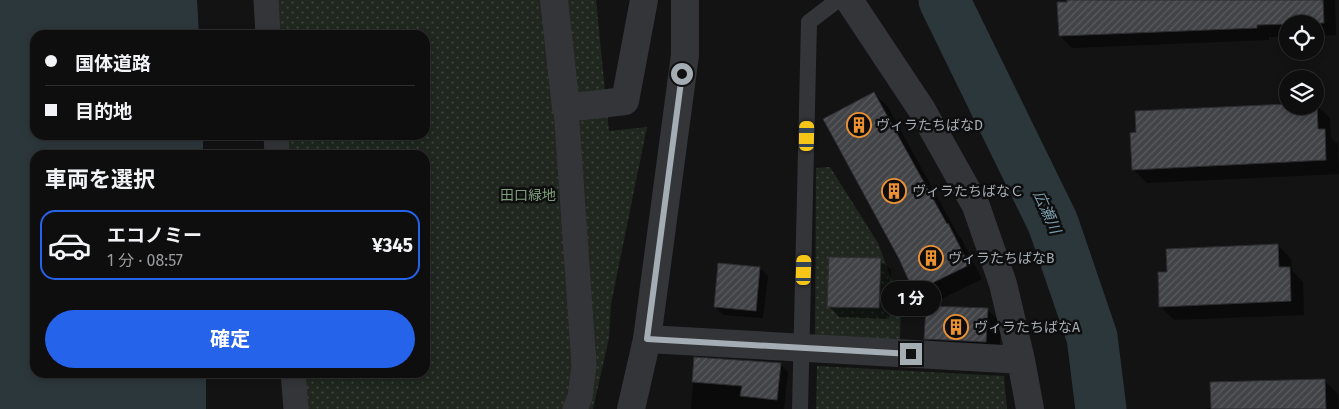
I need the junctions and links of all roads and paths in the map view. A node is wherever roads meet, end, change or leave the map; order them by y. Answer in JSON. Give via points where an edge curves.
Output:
{"nodes":[{"id":1,"x":266,"y":0,"type":"edge"},
{"id":2,"x":554,"y":0,"type":"edge"},
{"id":3,"x":644,"y":0,"type":"edge"},
{"id":4,"x":685,"y":0,"type":"edge"},
{"id":5,"x":838,"y":0,"type":"edge"},
{"id":6,"x":849,"y":0,"type":"edge"},
{"id":7,"x":268,"y":30,"type":"edge"},
{"id":8,"x":566,"y":108,"type":"junction"},
{"id":9,"x":647,"y":339,"type":"junction"},
{"id":10,"x":801,"y":348,"type":"junction"},
{"id":11,"x":1021,"y":360,"type":"junction"},
{"id":12,"x":293,"y":378,"type":"edge"},
{"id":13,"x":296,"y":409,"type":"edge"},
{"id":14,"x":576,"y":409,"type":"edge"},
{"id":15,"x":631,"y":409,"type":"edge"},
{"id":16,"x":800,"y":409,"type":"edge"},
{"id":17,"x":1030,"y":409,"type":"edge"}],
"edges":[{"from":1,"to":7,"type":"street"},
{"from":2,"to":8,"type":"street"},
{"from":3,"to":8,"type":"street","via":[[625,101]]},
{"from":4,"to":9,"type":"street","via":[[685,55]]},
{"from":5,"to":10,"type":"lane","via":[[809,22]]},
{"from":6,"to":11,"type":"street","via":[[922,110],[976,206],[1003,284]]},
{"from":8,"to":14,"type":"street","via":[[584,365]]},
{"from":9,"to":10,"type":"street"},
{"from":9,"to":15,"type":"street"},
{"from":10,"to":11,"type":"street"},
{"from":10,"to":16,"type":"lane"},
{"from":11,"to":17,"type":"street"},
{"from":12,"to":13,"type":"street"}]}
